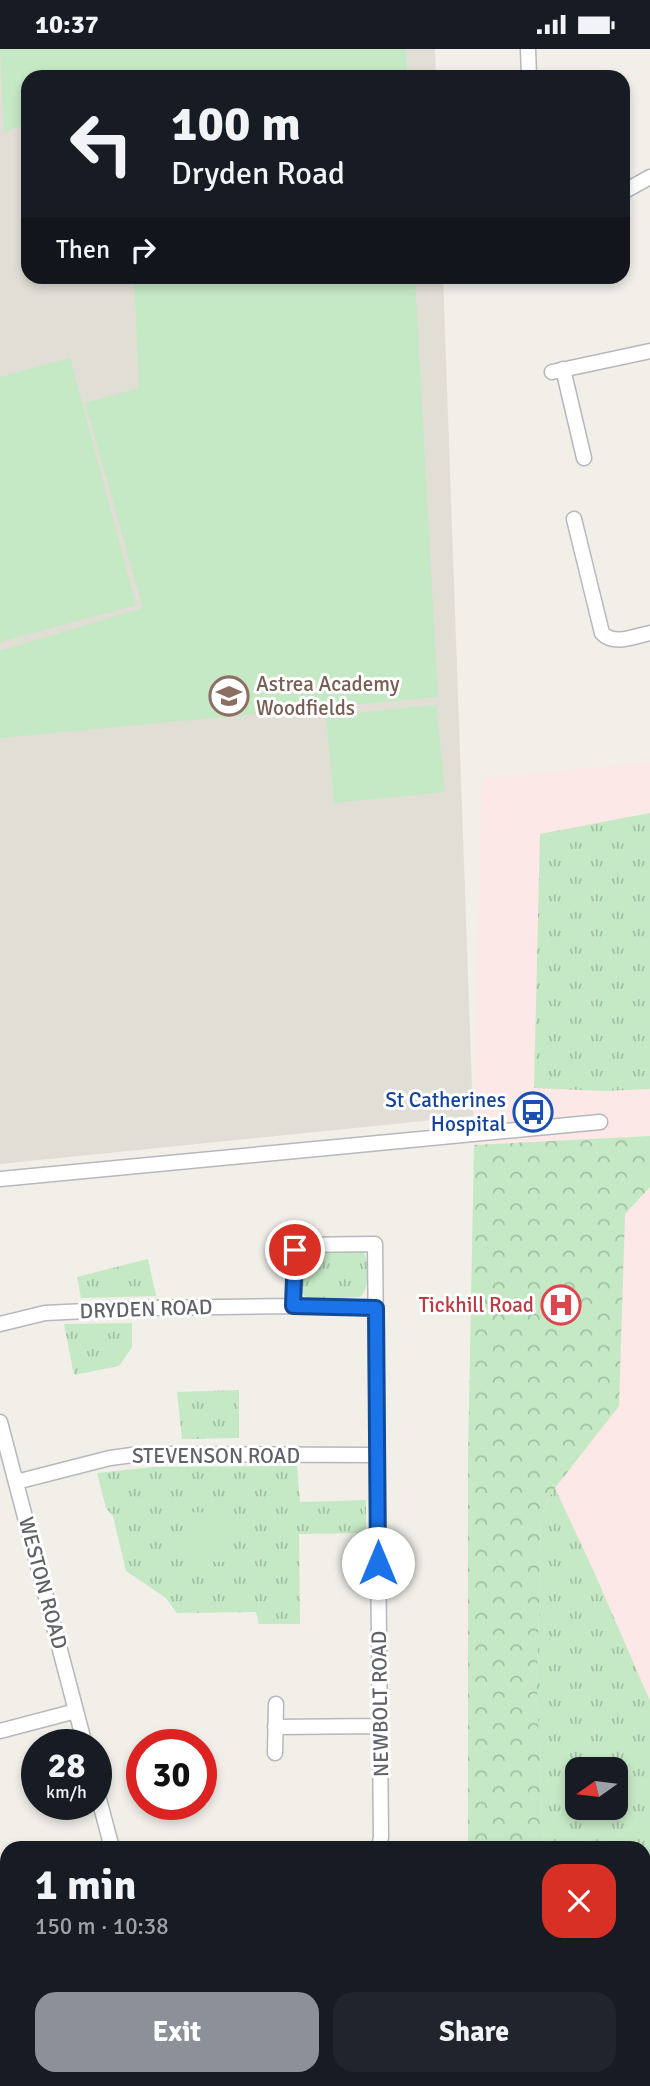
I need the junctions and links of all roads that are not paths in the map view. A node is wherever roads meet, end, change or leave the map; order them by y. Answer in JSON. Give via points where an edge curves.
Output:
{"nodes":[{"id":1,"x":528,"y":49,"type":"edge"},
{"id":2,"x":529,"y":70,"type":"edge"},
{"id":3,"x":650,"y":177,"type":"edge"},
{"id":4,"x":630,"y":188,"type":"edge"},
{"id":5,"x":650,"y":351,"type":"edge"},
{"id":6,"x":584,"y":458,"type":"dead end"},
{"id":7,"x":574,"y":519,"type":"dead end"},
{"id":8,"x":650,"y":633,"type":"edge"},
{"id":9,"x":600,"y":1122,"type":"dead end"},
{"id":10,"x":0,"y":1178,"type":"edge"},
{"id":11,"x":293,"y":1306,"type":"junction"},
{"id":12,"x":376,"y":1308,"type":"junction"},
{"id":13,"x":0,"y":1324,"type":"edge"},
{"id":14,"x":0,"y":1422,"type":"edge"},
{"id":15,"x":377,"y":1455,"type":"junction"},
{"id":16,"x":16,"y":1482,"type":"junction"},
{"id":17,"x":276,"y":1704,"type":"dead end"},
{"id":18,"x":76,"y":1710,"type":"junction"},
{"id":19,"x":380,"y":1726,"type":"junction"},
{"id":20,"x":275,"y":1727,"type":"junction"},
{"id":21,"x":81,"y":1729,"type":"edge"},
{"id":22,"x":0,"y":1731,"type":"edge"},
{"id":23,"x":275,"y":1753,"type":"dead end"},
{"id":24,"x":104,"y":1820,"type":"edge"},
{"id":25,"x":110,"y":1841,"type":"edge"},
{"id":26,"x":380,"y":1841,"type":"edge"}],
"edges":[{"from":1,"to":2,"type":"street"},
{"from":3,"to":4,"type":"street"},
{"from":5,"to":6,"type":"street","via":[[557,371]]},
{"from":7,"to":8,"type":"street","via":[[602,633],[615,640]]},
{"from":9,"to":10,"type":"street"},
{"from":11,"to":12,"type":"street","name":"DRYDEN ROAD"},
{"from":11,"to":12,"type":"street","via":[[295,1245],[371,1243],[376,1249]]},
{"from":11,"to":13,"type":"street","name":"DRYDEN ROAD","via":[[45,1313]]},
{"from":12,"to":15,"type":"street","name":"NEWBOLT ROAD"},
{"from":14,"to":16,"type":"street","name":"WESTON ROAD"},
{"from":15,"to":16,"type":"street","name":"STEVENSON ROAD","via":[[140,1454]]},
{"from":15,"to":19,"type":"street","name":"NEWBOLT ROAD"},
{"from":16,"to":18,"type":"street","name":"WESTON ROAD"},
{"from":17,"to":20,"type":"street"},
{"from":18,"to":21,"type":"street","name":"WESTON ROAD"},
{"from":18,"to":22,"type":"street"},
{"from":19,"to":20,"type":"street"},
{"from":19,"to":26,"type":"street","name":"NEWBOLT ROAD"},
{"from":20,"to":23,"type":"street"},
{"from":24,"to":25,"type":"street"}]}
